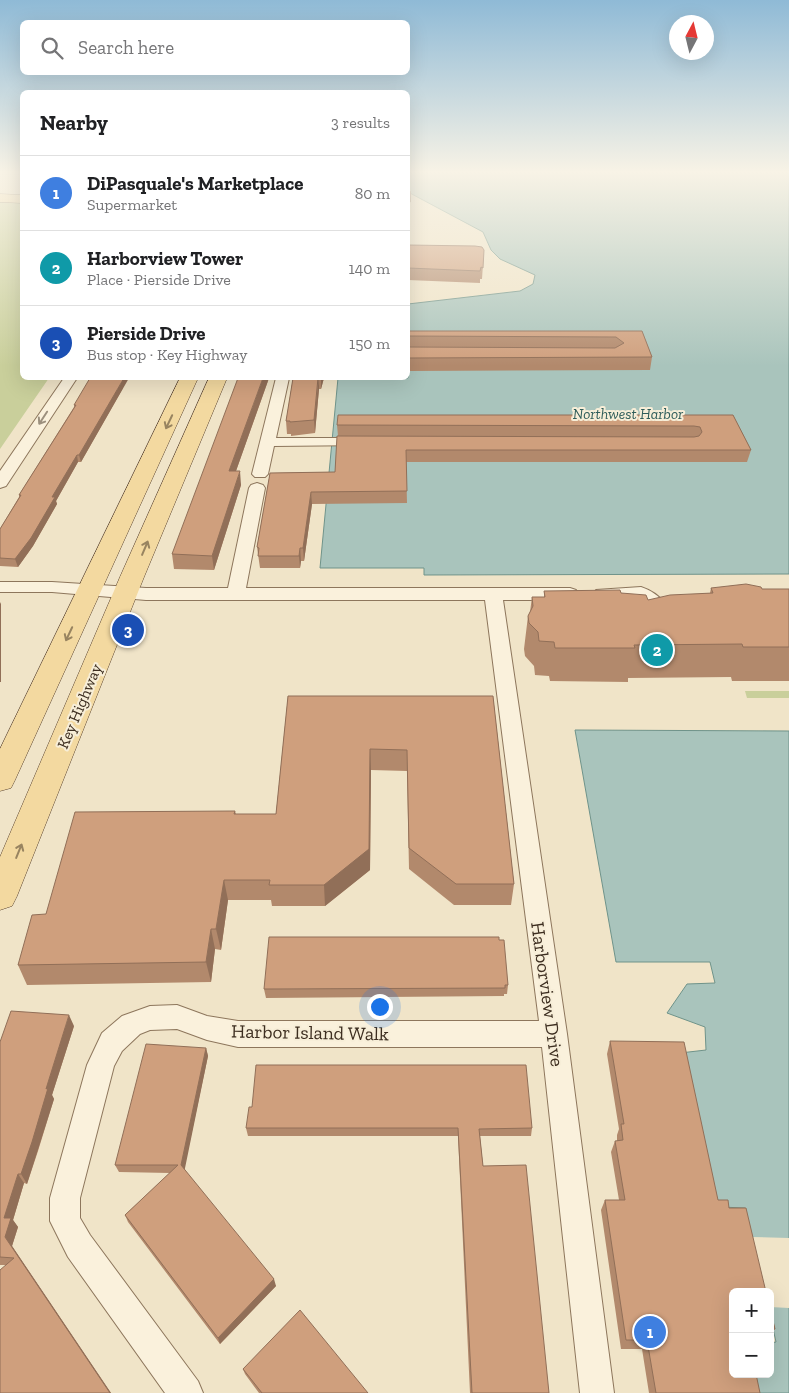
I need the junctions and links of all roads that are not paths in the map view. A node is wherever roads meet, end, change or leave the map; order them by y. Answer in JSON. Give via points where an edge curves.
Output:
{"nodes":[{"id":1,"x":69,"y":380,"type":"edge"},
{"id":2,"x":188,"y":380,"type":"edge"},
{"id":3,"x":217,"y":380,"type":"edge"},
{"id":4,"x":282,"y":380,"type":"edge"},
{"id":5,"x":268,"y":442,"type":"junction"},
{"id":6,"x":382,"y":442,"type":"edge"},
{"id":7,"x":0,"y":482,"type":"edge"},
{"id":8,"x":0,"y":587,"type":"edge"},
{"id":9,"x":90,"y":590,"type":"junction"},
{"id":10,"x":126,"y":592,"type":"junction"},
{"id":11,"x":236,"y":594,"type":"junction"},
{"id":12,"x":493,"y":595,"type":"junction"},
{"id":13,"x":656,"y":604,"type":"edge"},
{"id":14,"x":0,"y":780,"type":"edge"},
{"id":15,"x":0,"y":896,"type":"edge"},
{"id":16,"x":554,"y":1034,"type":"junction"},
{"id":17,"x":186,"y":1393,"type":"edge"},
{"id":18,"x":597,"y":1393,"type":"edge"}],
"edges":[{"from":1,"to":7,"type":"street","one_way":true},
{"from":2,"to":9,"type":"main road","one_way":true},
{"from":10,"to":3,"type":"main road","name":"Key Highway","one_way":true},
{"from":4,"to":5,"type":"street"},
{"from":5,"to":6,"type":"street"},
{"from":5,"to":11,"type":"street"},
{"from":8,"to":9,"type":"street"},
{"from":9,"to":10,"type":"street"},
{"from":9,"to":14,"type":"main road","one_way":true},
{"from":10,"to":11,"type":"street"},
{"from":15,"to":10,"type":"main road","name":"Key Highway","one_way":true},
{"from":11,"to":12,"type":"street"},
{"from":12,"to":13,"type":"street","via":[[641,593]]},
{"from":12,"to":16,"type":"street","name":"Harborview Drive"},
{"from":16,"to":17,"type":"street","name":"Harbor Island Walk","via":[[238,1034],[177,1018],[150,1018],[131,1025],[112,1042],[101,1065],[65,1198],[65,1221],[79,1246]]},
{"from":16,"to":18,"type":"street","name":"Harborview Drive"}]}
